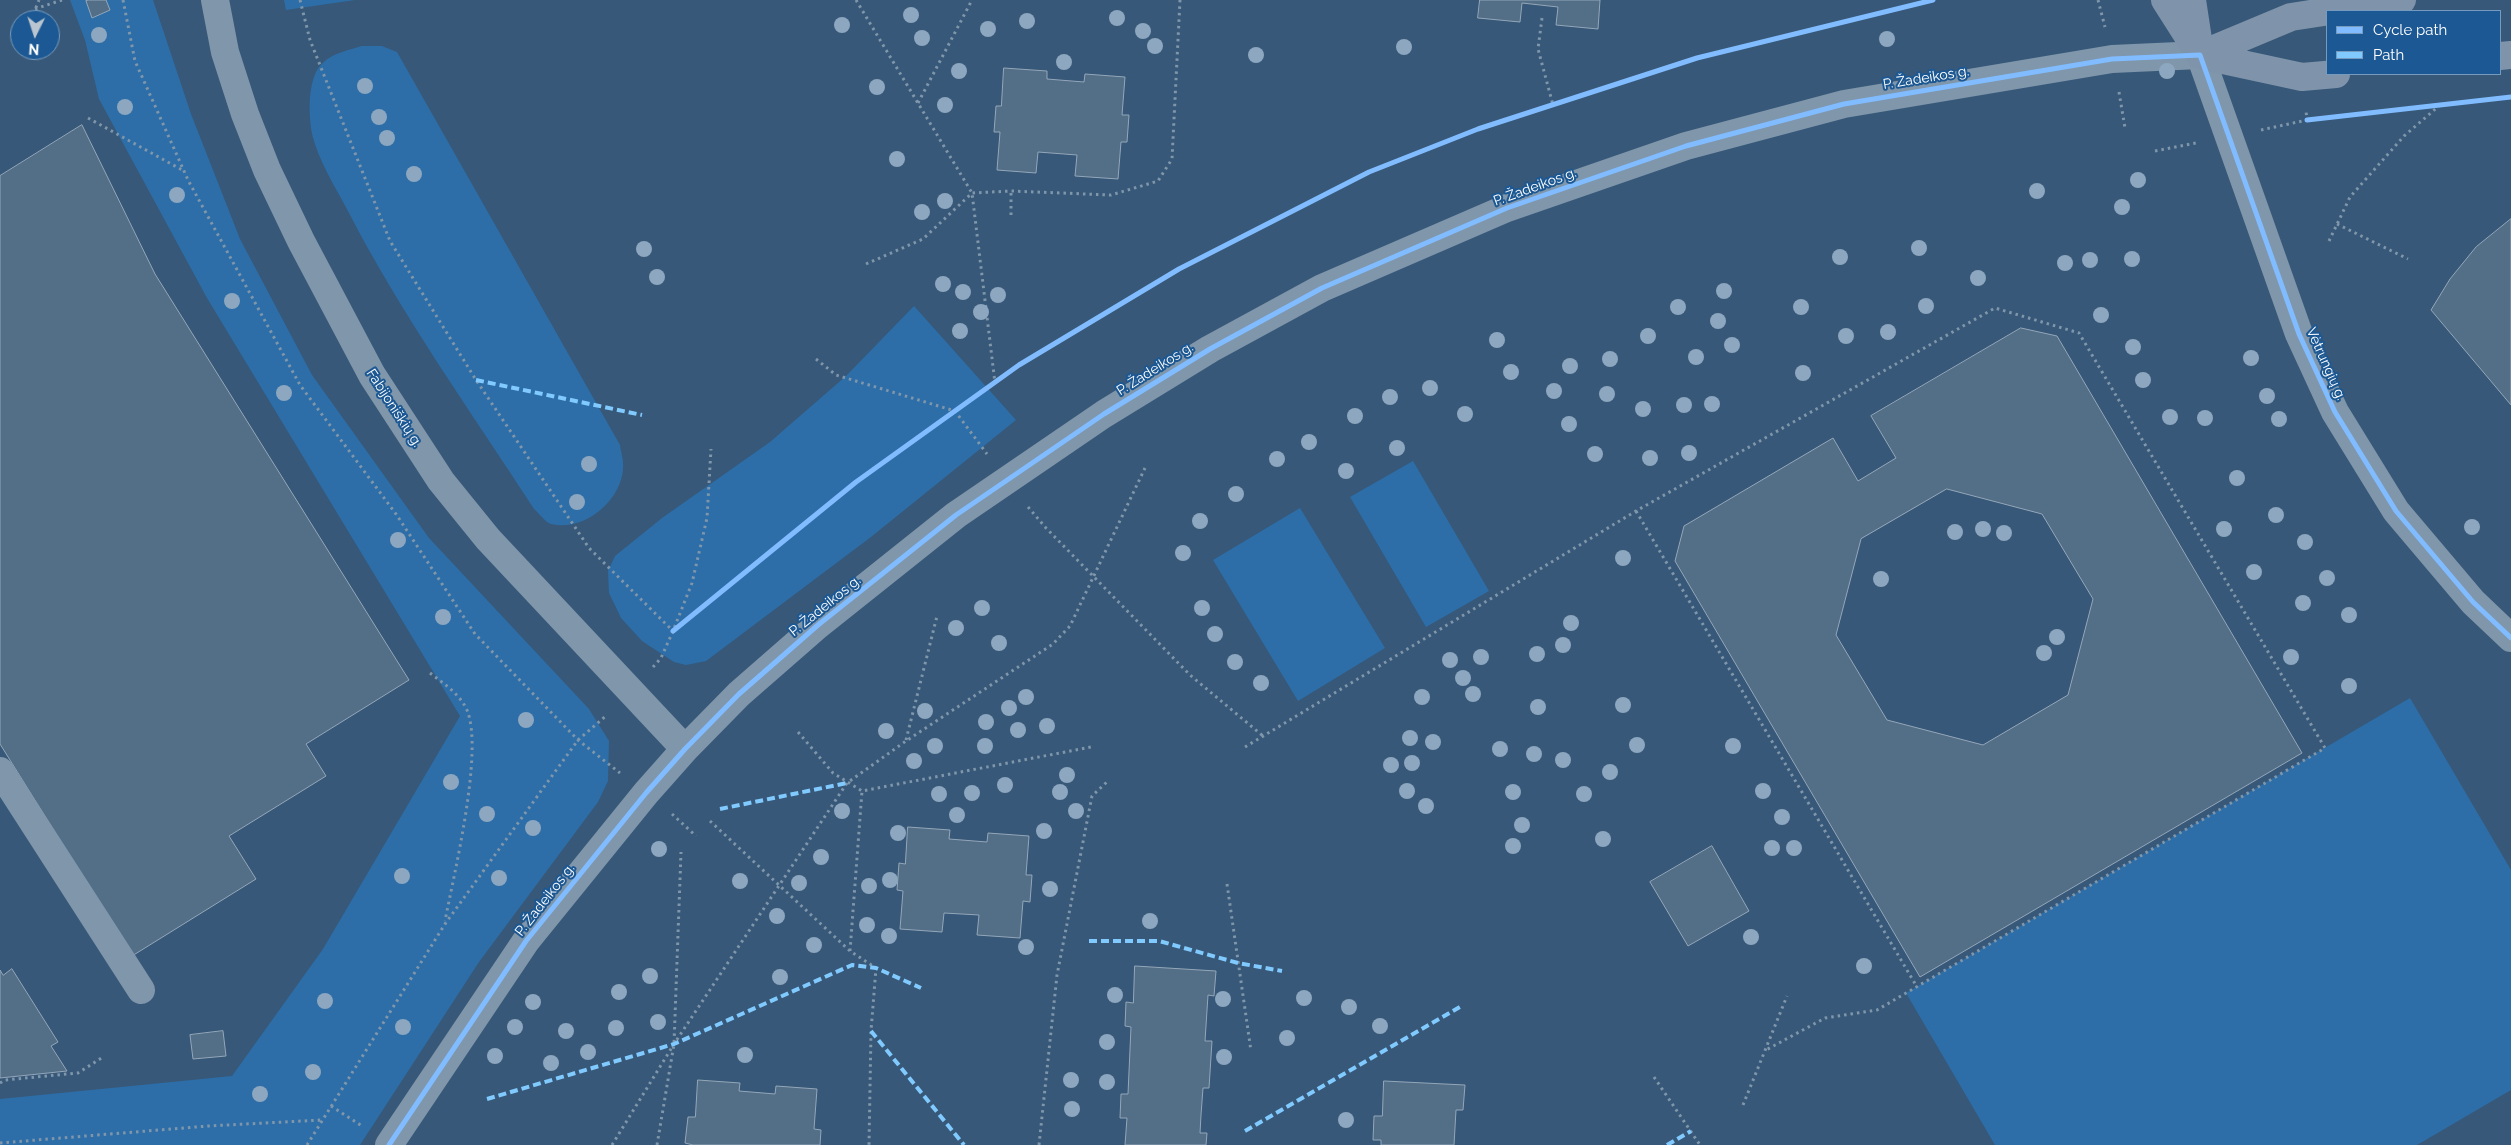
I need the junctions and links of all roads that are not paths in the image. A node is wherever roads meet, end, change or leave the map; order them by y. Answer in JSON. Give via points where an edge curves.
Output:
{"nodes":[{"id":1,"x":215,"y":0,"type":"edge"},
{"id":2,"x":2165,"y":0,"type":"edge"},
{"id":3,"x":2192,"y":0,"type":"edge"},
{"id":4,"x":2402,"y":0,"type":"edge"},
{"id":5,"x":2337,"y":10,"type":"edge"},
{"id":6,"x":2326,"y":12,"type":"edge"},
{"id":7,"x":2200,"y":55,"type":"junction"},
{"id":8,"x":2326,"y":75,"type":"edge"},
{"id":9,"x":2511,"y":638,"type":"edge"},
{"id":10,"x":685,"y":749,"type":"junction"},
{"id":11,"x":0,"y":771,"type":"edge"},
{"id":12,"x":141,"y":990,"type":"dead end"},
{"id":13,"x":389,"y":1145,"type":"edge"}],
"edges":[{"from":1,"to":10,"type":"street","name":"Fabijoniškių g.","via":[[225,52],[267,170],[372,375],[441,481],[488,539]]},
{"from":2,"to":7,"type":"highway"},
{"from":3,"to":7,"type":"highway"},
{"from":4,"to":5,"type":"highway"},
{"from":6,"to":7,"type":"highway","via":[[2291,17]]},
{"from":7,"to":8,"type":"highway","via":[[2302,77]]},
{"from":7,"to":9,"type":"street","name":"Vėtrungių g.","via":[[2299,334],[2335,412],[2396,510],[2473,602]]},
{"from":7,"to":10,"type":"street","name":"P. Žadeikos g.","via":[[2112,59],[1844,104],[1686,146],[1507,208],[1322,288],[1210,349],[1104,414],[964,510],[818,625],[739,694]]},
{"from":10,"to":13,"type":"street","name":"P. Žadeikos g.","via":[[526,941]]},
{"from":11,"to":12,"type":"street"}]}
